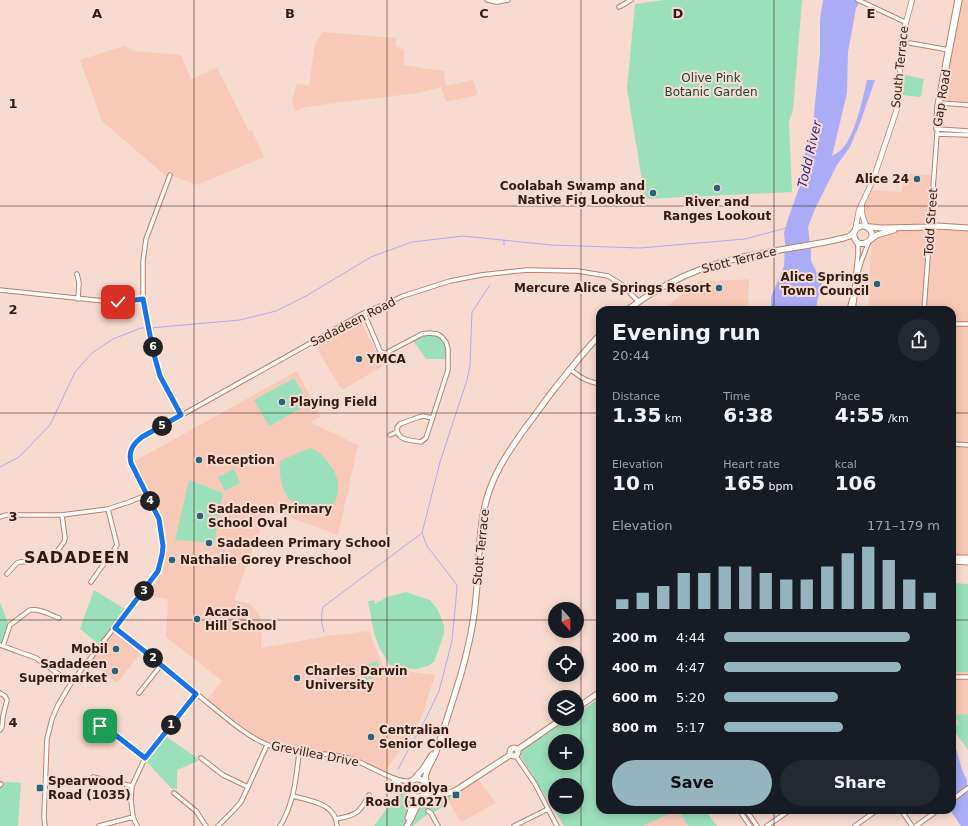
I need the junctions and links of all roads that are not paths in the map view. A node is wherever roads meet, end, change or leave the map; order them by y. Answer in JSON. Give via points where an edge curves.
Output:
{"nodes":[{"id":1,"x":487,"y":0,"type":"edge"},
{"id":2,"x":508,"y":0,"type":"edge"},
{"id":3,"x":630,"y":0,"type":"edge"},
{"id":4,"x":858,"y":0,"type":"edge"},
{"id":5,"x":912,"y":0,"type":"edge"},
{"id":6,"x":958,"y":0,"type":"edge"},
{"id":7,"x":619,"y":7,"type":"dead end"},
{"id":8,"x":905,"y":22,"type":"junction"},
{"id":9,"x":910,"y":43,"type":"dead end"},
{"id":10,"x":949,"y":50,"type":"junction"},
{"id":11,"x":940,"y":103,"type":"junction"},
{"id":12,"x":968,"y":105,"type":"edge"},
{"id":13,"x":937,"y":131,"type":"junction"},
{"id":14,"x":968,"y":131,"type":"edge"},
{"id":15,"x":968,"y":135,"type":"edge"},
{"id":16,"x":170,"y":175,"type":"dead end"},
{"id":17,"x":863,"y":201,"type":"junction"},
{"id":18,"x":866,"y":226,"type":"junction"},
{"id":19,"x":911,"y":227,"type":"junction"},
{"id":20,"x":931,"y":227,"type":"junction"},
{"id":21,"x":968,"y":228,"type":"edge"},
{"id":22,"x":854,"y":231,"type":"junction"},
{"id":23,"x":968,"y":231,"type":"edge"},
{"id":24,"x":837,"y":240,"type":"junction"},
{"id":25,"x":870,"y":240,"type":"junction"},
{"id":26,"x":856,"y":241,"type":"junction"},
{"id":27,"x":77,"y":274,"type":"dead end"},
{"id":28,"x":0,"y":290,"type":"edge"},
{"id":29,"x":78,"y":299,"type":"junction"},
{"id":30,"x":143,"y":299,"type":"junction"},
{"id":31,"x":638,"y":302,"type":"junction"},
{"id":32,"x":632,"y":306,"type":"edge"},
{"id":33,"x":850,"y":306,"type":"edge"},
{"id":34,"x":854,"y":306,"type":"edge"},
{"id":35,"x":924,"y":306,"type":"edge"},
{"id":36,"x":364,"y":313,"type":"junction"},
{"id":37,"x":956,"y":325,"type":"edge"},
{"id":38,"x":968,"y":326,"type":"edge"},
{"id":39,"x":596,"y":339,"type":"edge"},
{"id":40,"x":570,"y":369,"type":"junction"},
{"id":41,"x":596,"y":383,"type":"edge"},
{"id":42,"x":181,"y":415,"type":"junction"},
{"id":43,"x":432,"y":418,"type":"junction"},
{"id":44,"x":397,"y":432,"type":"junction"},
{"id":45,"x":390,"y":435,"type":"dead end"},
{"id":46,"x":956,"y":444,"type":"edge"},
{"id":47,"x":968,"y":445,"type":"edge"},
{"id":48,"x":147,"y":494,"type":"junction"},
{"id":49,"x":108,"y":509,"type":"junction"},
{"id":50,"x":62,"y":515,"type":"junction"},
{"id":51,"x":0,"y":517,"type":"edge"},
{"id":52,"x":956,"y":558,"type":"edge"},
{"id":53,"x":968,"y":558,"type":"edge"},
{"id":54,"x":956,"y":561,"type":"edge"},
{"id":55,"x":968,"y":562,"type":"edge"},
{"id":56,"x":7,"y":574,"type":"dead end"},
{"id":57,"x":90,"y":582,"type":"dead end"},
{"id":58,"x":59,"y":618,"type":"dead end"},
{"id":59,"x":115,"y":628,"type":"junction"},
{"id":60,"x":2,"y":646,"type":"edge"},
{"id":61,"x":161,"y":665,"type":"junction"},
{"id":62,"x":956,"y":677,"type":"edge"},
{"id":63,"x":968,"y":678,"type":"edge"},
{"id":64,"x":71,"y":683,"type":"junction"},
{"id":65,"x":0,"y":693,"type":"edge"},
{"id":66,"x":139,"y":693,"type":"dead end"},
{"id":67,"x":196,"y":694,"type":"junction"},
{"id":68,"x":596,"y":695,"type":"edge"},
{"id":69,"x":584,"y":703,"type":"edge"},
{"id":70,"x":100,"y":726,"type":"dead end"},
{"id":71,"x":553,"y":726,"type":"edge"},
{"id":72,"x":0,"y":730,"type":"edge"},
{"id":73,"x":439,"y":742,"type":"junction"},
{"id":74,"x":266,"y":745,"type":"junction"},
{"id":75,"x":299,"y":753,"type":"junction"},
{"id":76,"x":517,"y":753,"type":"junction"},
{"id":77,"x":145,"y":758,"type":"junction"},
{"id":78,"x":202,"y":758,"type":"dead end"},
{"id":79,"x":384,"y":773,"type":"junction"},
{"id":80,"x":93,"y":777,"type":"dead end"},
{"id":81,"x":413,"y":780,"type":"junction"},
{"id":82,"x":426,"y":783,"type":"junction"},
{"id":83,"x":132,"y":786,"type":"junction"},
{"id":84,"x":462,"y":786,"type":"junction"},
{"id":85,"x":248,"y":787,"type":"junction"},
{"id":86,"x":968,"y":788,"type":"edge"},
{"id":87,"x":174,"y":793,"type":"dead end"},
{"id":88,"x":410,"y":793,"type":"junction"},
{"id":89,"x":369,"y":795,"type":"dead end"},
{"id":90,"x":425,"y":795,"type":"junction"},
{"id":91,"x":293,"y":796,"type":"junction"},
{"id":92,"x":956,"y":797,"type":"edge"},
{"id":93,"x":548,"y":808,"type":"joint"},
{"id":94,"x":428,"y":811,"type":"dead end"},
{"id":95,"x":551,"y":814,"type":"edge"},
{"id":96,"x":742,"y":814,"type":"edge"},
{"id":97,"x":749,"y":814,"type":"edge"},
{"id":98,"x":784,"y":814,"type":"edge"},
{"id":99,"x":872,"y":814,"type":"edge"},
{"id":100,"x":904,"y":814,"type":"edge"},
{"id":101,"x":932,"y":814,"type":"edge"},
{"id":102,"x":133,"y":817,"type":"junction"},
{"id":103,"x":336,"y":819,"type":"junction"},
{"id":104,"x":44,"y":826,"type":"edge"},
{"id":105,"x":98,"y":826,"type":"edge"},
{"id":106,"x":137,"y":826,"type":"edge"},
{"id":107,"x":206,"y":826,"type":"edge"},
{"id":108,"x":218,"y":826,"type":"edge"},
{"id":109,"x":280,"y":826,"type":"edge"},
{"id":110,"x":337,"y":826,"type":"edge"},
{"id":111,"x":406,"y":826,"type":"edge"},
{"id":112,"x":438,"y":826,"type":"edge"},
{"id":113,"x":514,"y":826,"type":"edge"},
{"id":114,"x":557,"y":826,"type":"edge"},
{"id":115,"x":750,"y":826,"type":"edge"},
{"id":116,"x":757,"y":826,"type":"edge"},
{"id":117,"x":766,"y":826,"type":"edge"},
{"id":118,"x":855,"y":826,"type":"edge"},
{"id":119,"x":912,"y":826,"type":"edge"},
{"id":120,"x":916,"y":826,"type":"edge"}],
"edges":[{"from":1,"to":2,"type":"street"},
{"from":3,"to":7,"type":"street"},
{"from":4,"to":8,"type":"street"},
{"from":5,"to":8,"type":"street","name":"South Terrace"},
{"from":6,"to":10,"type":"street","name":"Gap Road"},
{"from":8,"to":17,"type":"street","name":"South Terrace","via":[[898,106],[873,180]]},
{"from":9,"to":10,"type":"street"},
{"from":10,"to":11,"type":"street","name":"Gap Road"},
{"from":10,"to":13,"type":"street","name":"Gap Road","via":[[937,106]]},
{"from":11,"to":12,"type":"street"},
{"from":11,"to":13,"type":"street","name":"Gap Road"},
{"from":13,"to":14,"type":"street"},
{"from":13,"to":15,"type":"street"},
{"from":13,"to":20,"type":"street","name":"Todd Street"},
{"from":16,"to":30,"type":"street","via":[[146,239],[142,260]]},
{"from":17,"to":18,"type":"street","name":"South Terrace","via":[[862,214]]},
{"from":17,"to":22,"type":"street","name":"South Terrace"},
{"from":18,"to":19,"type":"main road"},
{"from":18,"to":22,"type":"main road","via":[[858,227]]},
{"from":18,"to":25,"type":"main road","via":[[872,235]]},
{"from":19,"to":20,"type":"main road"},
{"from":19,"to":25,"type":"main road","via":[[888,231]]},
{"from":20,"to":21,"type":"main road"},
{"from":20,"to":23,"type":"main road"},
{"from":20,"to":35,"type":"street","name":"Todd Street"},
{"from":22,"to":24,"type":"main road","name":"Stott Terrace","via":[[848,237]]},
{"from":22,"to":26,"type":"main road"},
{"from":24,"to":26,"type":"main road","name":"Stott Terrace"},
{"from":24,"to":31,"type":"main road","name":"Stott Terrace","via":[[737,258],[699,270],[666,285]]},
{"from":25,"to":26,"type":"main road","via":[[864,244]]},
{"from":25,"to":34,"type":"street","via":[[859,269]]},
{"from":26,"to":33,"type":"street","via":[[858,256]]},
{"from":27,"to":29,"type":"street"},
{"from":28,"to":29,"type":"street"},
{"from":29,"to":30,"type":"street","via":[[113,302]]},
{"from":30,"to":42,"type":"street","via":[[160,376]]},
{"from":31,"to":32,"type":"main road","name":"Stott Terrace"},
{"from":31,"to":36,"type":"street","name":"Sadadeen Road","via":[[621,284],[608,276],[578,271],[527,270],[450,281],[403,296]]},
{"from":36,"to":42,"type":"street","name":"Sadadeen Road"},
{"from":36,"to":43,"type":"street","via":[[383,353],[422,334],[437,334],[446,342],[448,370]]},
{"from":37,"to":38,"type":"street"},
{"from":39,"to":40,"type":"main road","name":"Stott Terrace"},
{"from":40,"to":41,"type":"street","via":[[584,380]]},
{"from":40,"to":73,"type":"main road","name":"Stott Terrace","via":[[511,449],[488,493],[480,534],[471,632]]},
{"from":42,"to":48,"type":"street","name":"Sadadeen Road","via":[[142,437],[131,449],[131,463]]},
{"from":43,"to":44,"type":"street","via":[[423,416],[400,424]]},
{"from":43,"to":44,"type":"street","via":[[426,438],[421,442],[401,438]]},
{"from":44,"to":45,"type":"street"},
{"from":46,"to":47,"type":"street"},
{"from":48,"to":49,"type":"street"},
{"from":48,"to":59,"type":"street","via":[[161,528],[163,546],[160,563],[158,571]]},
{"from":49,"to":50,"type":"street"},
{"from":49,"to":57,"type":"street","via":[[117,545]]},
{"from":50,"to":51,"type":"street"},
{"from":50,"to":56,"type":"street","via":[[65,538],[53,557],[17,563]]},
{"from":52,"to":53,"type":"main road"},
{"from":54,"to":55,"type":"main road"},
{"from":58,"to":60,"type":"street","via":[[40,610],[30,610],[10,624]]},
{"from":59,"to":61,"type":"street","name":"Grevillea Drive"},
{"from":59,"to":64,"type":"street"},
{"from":60,"to":64,"type":"street","via":[[36,658]]},
{"from":61,"to":66,"type":"street"},
{"from":61,"to":67,"type":"street","name":"Grevillea Drive"},
{"from":62,"to":63,"type":"street"},
{"from":64,"to":104,"type":"street","via":[[52,719],[48,739]]},
{"from":65,"to":72,"type":"street","via":[[7,700]]},
{"from":67,"to":74,"type":"street","name":"Grevillea Drive"},
{"from":67,"to":77,"type":"street"},
{"from":68,"to":69,"type":"main road"},
{"from":70,"to":77,"type":"street"},
{"from":71,"to":76,"type":"main road"},
{"from":73,"to":81,"type":"main road","name":"Stott Terrace","via":[[423,769]]},
{"from":73,"to":82,"type":"main road","name":"Stott Terrace","via":[[426,774]]},
{"from":74,"to":75,"type":"street","name":"Grevillea Drive"},
{"from":74,"to":85,"type":"street"},
{"from":75,"to":79,"type":"street","name":"Grevillea Drive","via":[[342,757],[364,763]]},
{"from":75,"to":91,"type":"street"},
{"from":76,"to":84,"type":"main road","via":[[516,748],[512,749],[510,755]]},
{"from":76,"to":93,"type":"street"},
{"from":77,"to":83,"type":"street"},
{"from":78,"to":85,"type":"street","via":[[224,775]]},
{"from":79,"to":81,"type":"street","name":"Grevillea Drive","via":[[402,780]]},
{"from":79,"to":88,"type":"street","name":"Grevillea Drive"},
{"from":80,"to":83,"type":"street"},
{"from":81,"to":82,"type":"main road","via":[[418,778]]},
{"from":81,"to":88,"type":"main road","via":[[409,786]]},
{"from":82,"to":84,"type":"main road","via":[[440,791]]},
{"from":82,"to":90,"type":"main road"},
{"from":83,"to":102,"type":"street"},
{"from":84,"to":90,"type":"main road","via":[[448,793]]},
{"from":85,"to":108,"type":"street","via":[[241,802]]},
{"from":86,"to":92,"type":"street"},
{"from":87,"to":107,"type":"street","via":[[196,811]]},
{"from":88,"to":90,"type":"main road","via":[[418,797]]},
{"from":88,"to":111,"type":"main road","via":[[412,805]]},
{"from":89,"to":103,"type":"street","via":[[360,810]]},
{"from":90,"to":111,"type":"main road"},
{"from":91,"to":103,"type":"street","via":[[326,806]]},
{"from":91,"to":109,"type":"street"},
{"from":93,"to":113,"type":"street"},
{"from":94,"to":112,"type":"street"},
{"from":95,"to":114,"type":"street"},
{"from":96,"to":115,"type":"street"},
{"from":97,"to":116,"type":"street"},
{"from":98,"to":117,"type":"street"},
{"from":99,"to":118,"type":"street"},
{"from":100,"to":119,"type":"street"},
{"from":101,"to":120,"type":"street"},
{"from":102,"to":105,"type":"street"},
{"from":102,"to":106,"type":"street"},
{"from":103,"to":110,"type":"street"}]}
